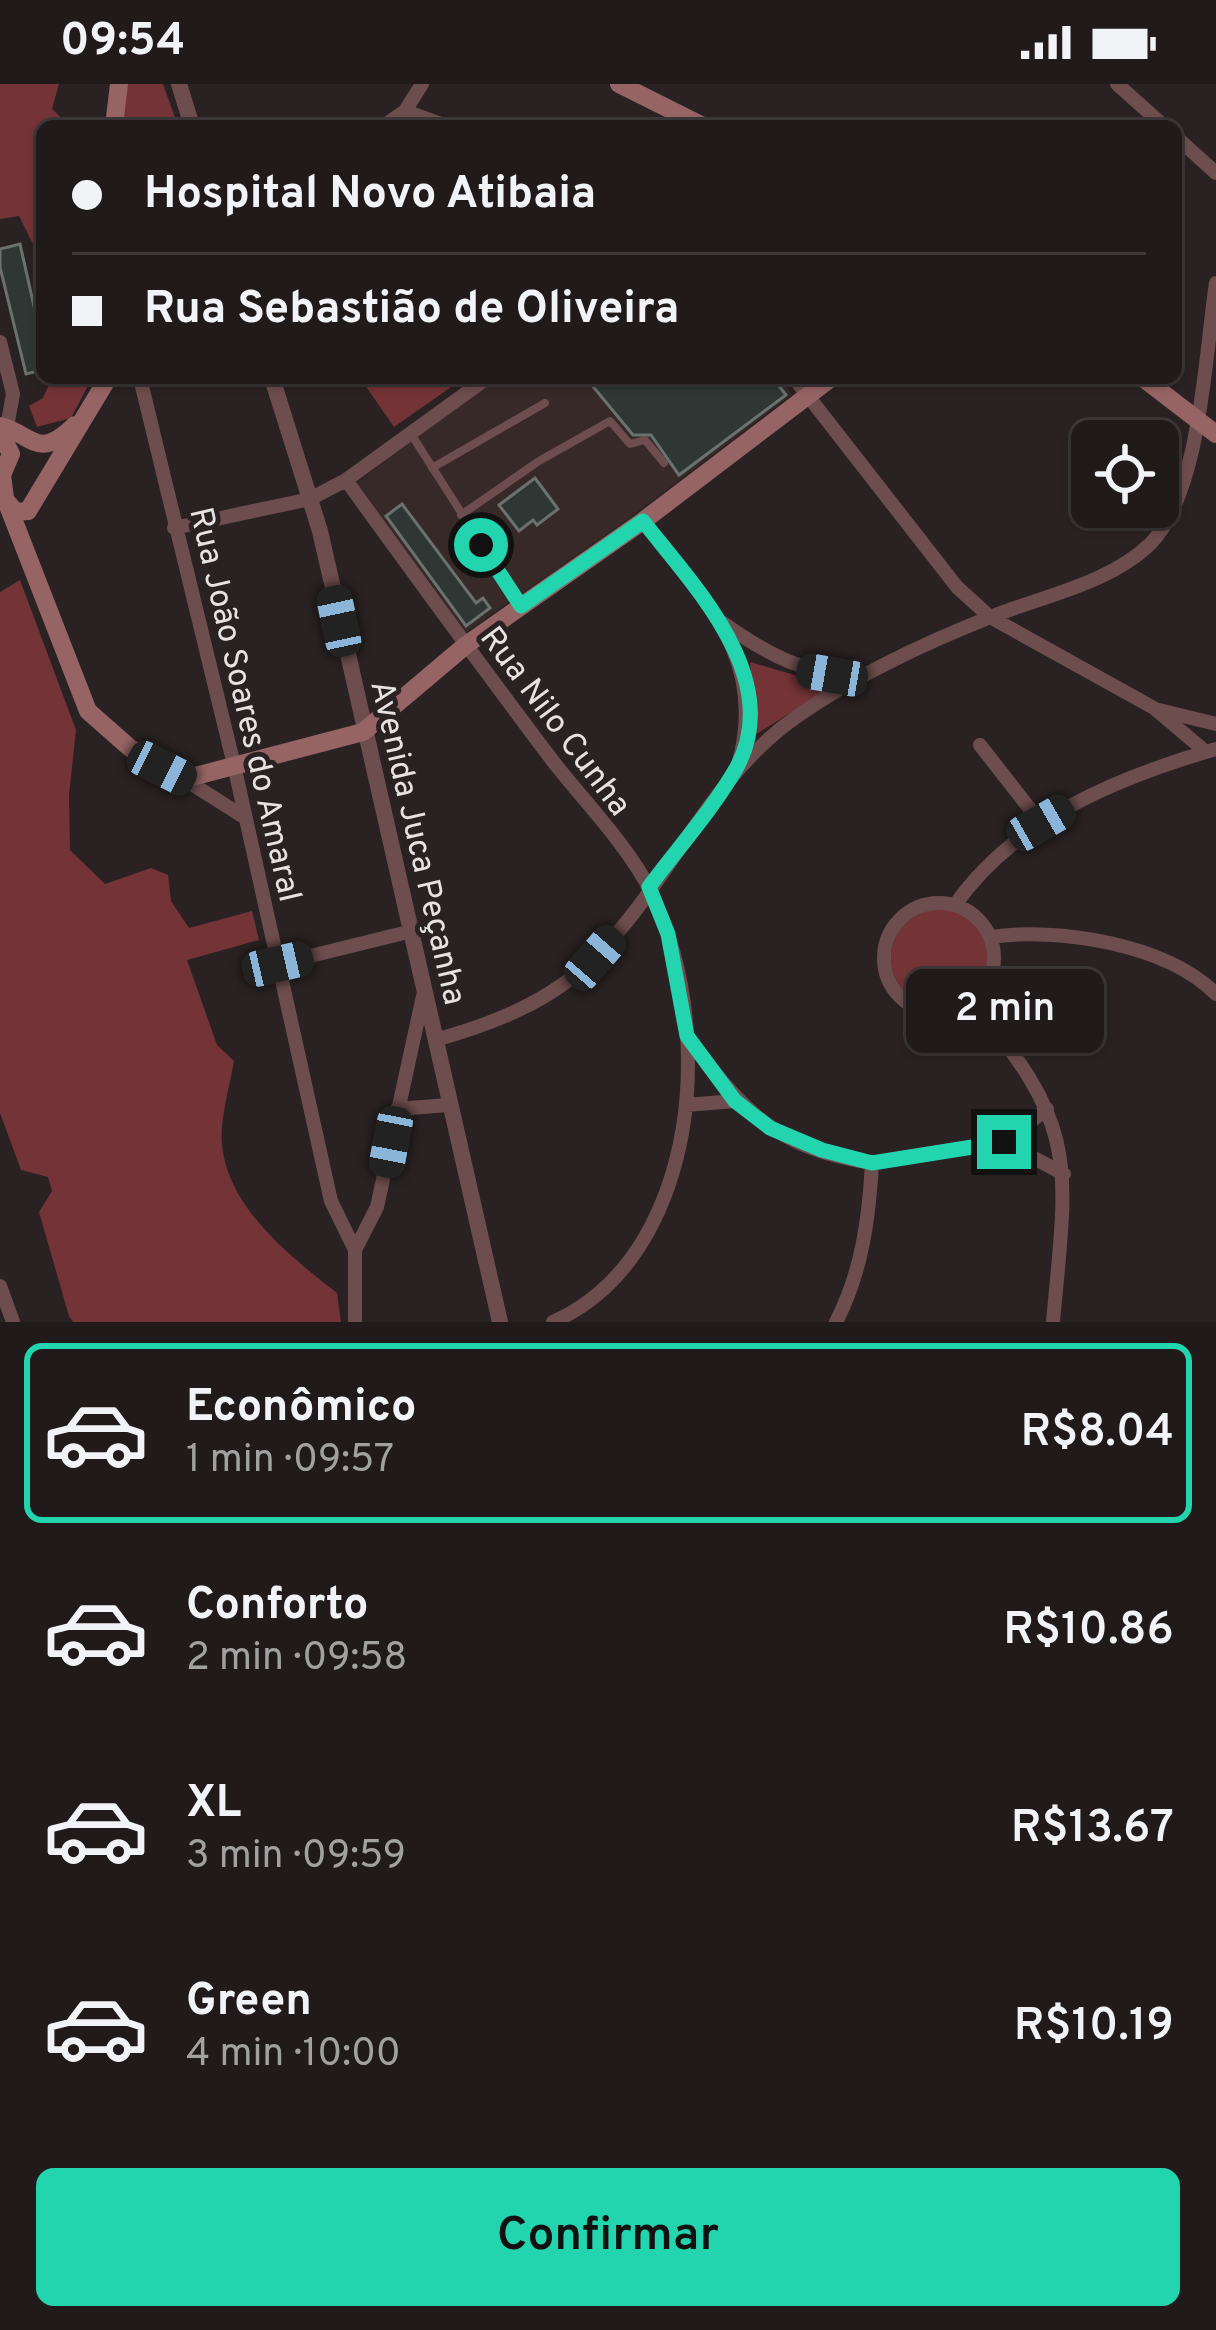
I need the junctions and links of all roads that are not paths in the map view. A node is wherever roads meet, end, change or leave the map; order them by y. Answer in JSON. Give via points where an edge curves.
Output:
{"nodes":[{"id":1,"x":119,"y":84,"type":"edge"},
{"id":2,"x":178,"y":84,"type":"edge"},
{"id":3,"x":422,"y":84,"type":"edge"},
{"id":4,"x":620,"y":84,"type":"edge"},
{"id":5,"x":1117,"y":84,"type":"edge"},
{"id":6,"x":405,"y":111,"type":"junction"},
{"id":7,"x":115,"y":120,"type":"edge"},
{"id":8,"x":190,"y":120,"type":"edge"},
{"id":9,"x":392,"y":120,"type":"edge"},
{"id":10,"x":430,"y":120,"type":"edge"},
{"id":11,"x":691,"y":120,"type":"edge"},
{"id":12,"x":1157,"y":120,"type":"edge"},
{"id":13,"x":1182,"y":142,"type":"edge"},
{"id":14,"x":1216,"y":173,"type":"edge"},
{"id":15,"x":1216,"y":283,"type":"edge"},
{"id":16,"x":0,"y":341,"type":"edge"},
{"id":17,"x":104,"y":384,"type":"edge"},
{"id":18,"x":141,"y":384,"type":"edge"},
{"id":19,"x":274,"y":384,"type":"edge"},
{"id":20,"x":479,"y":384,"type":"edge"},
{"id":21,"x":1151,"y":384,"type":"edge"},
{"id":22,"x":801,"y":386,"type":"edge"},
{"id":23,"x":545,"y":403,"type":"dead end"},
{"id":24,"x":90,"y":408,"type":"junction"},
{"id":25,"x":1196,"y":418,"type":"junction"},
{"id":26,"x":2,"y":428,"type":"edge"},
{"id":27,"x":411,"y":432,"type":"junction"},
{"id":28,"x":1216,"y":434,"type":"edge"},
{"id":29,"x":30,"y":443,"type":"junction"},
{"id":30,"x":11,"y":454,"type":"junction"},
{"id":31,"x":664,"y":463,"type":"dead end"},
{"id":32,"x":432,"y":468,"type":"junction"},
{"id":33,"x":49,"y":476,"type":"junction"},
{"id":34,"x":346,"y":480,"type":"junction"},
{"id":35,"x":310,"y":499,"type":"junction"},
{"id":36,"x":6,"y":501,"type":"junction"},
{"id":37,"x":461,"y":515,"type":"junction"},
{"id":38,"x":643,"y":521,"type":"junction"},
{"id":39,"x":174,"y":528,"type":"junction"},
{"id":40,"x":521,"y":606,"type":"junction"},
{"id":41,"x":990,"y":617,"type":"junction"},
{"id":42,"x":722,"y":622,"type":"junction"},
{"id":43,"x":466,"y":646,"type":"junction"},
{"id":44,"x":756,"y":647,"type":"junction"},
{"id":45,"x":740,"y":666,"type":"junction"},
{"id":46,"x":867,"y":674,"type":"junction"},
{"id":47,"x":1154,"y":708,"type":"junction"},
{"id":48,"x":1216,"y":724,"type":"edge"},
{"id":49,"x":363,"y":732,"type":"junction"},
{"id":50,"x":980,"y":745,"type":"dead end"},
{"id":51,"x":1211,"y":750,"type":"edge"},
{"id":52,"x":738,"y":765,"type":"junction"},
{"id":53,"x":234,"y":766,"type":"junction"},
{"id":54,"x":184,"y":779,"type":"junction"},
{"id":55,"x":244,"y":817,"type":"junction"},
{"id":56,"x":1041,"y":823,"type":"junction"},
{"id":57,"x":649,"y":887,"type":"junction"},
{"id":58,"x":956,"y":905,"type":"junction"},
{"id":59,"x":408,"y":932,"type":"junction"},
{"id":60,"x":991,"y":937,"type":"junction"},
{"id":61,"x":278,"y":964,"type":"junction"},
{"id":62,"x":1209,"y":980,"type":"edge"},
{"id":63,"x":1216,"y":994,"type":"edge"},
{"id":64,"x":423,"y":996,"type":"junction"},
{"id":65,"x":972,"y":1003,"type":"junction"},
{"id":66,"x":687,"y":1036,"type":"junction"},
{"id":67,"x":436,"y":1040,"type":"junction"},
{"id":68,"x":735,"y":1101,"type":"junction"},
{"id":69,"x":448,"y":1105,"type":"junction"},
{"id":70,"x":686,"y":1105,"type":"junction"},
{"id":71,"x":1047,"y":1108,"type":"junction"},
{"id":72,"x":398,"y":1109,"type":"junction"},
{"id":73,"x":1004,"y":1142,"type":"junction"},
{"id":74,"x":872,"y":1163,"type":"junction"},
{"id":75,"x":1064,"y":1174,"type":"junction"},
{"id":76,"x":355,"y":1250,"type":"junction"},
{"id":77,"x":0,"y":1286,"type":"edge"},
{"id":78,"x":13,"y":1322,"type":"edge"},
{"id":79,"x":355,"y":1322,"type":"edge"},
{"id":80,"x":500,"y":1322,"type":"edge"},
{"id":81,"x":554,"y":1322,"type":"edge"},
{"id":82,"x":836,"y":1322,"type":"edge"},
{"id":83,"x":1053,"y":1322,"type":"edge"}],
"edges":[{"from":1,"to":7,"type":"main road"},
{"from":2,"to":8,"type":"street"},
{"from":3,"to":6,"type":"street"},
{"from":4,"to":11,"type":"main road"},
{"from":5,"to":12,"type":"street"},
{"from":6,"to":9,"type":"street"},
{"from":6,"to":10,"type":"street"},
{"from":13,"to":14,"type":"street"},
{"from":15,"to":25,"type":"street"},
{"from":16,"to":26,"type":"street","via":[[13,394]]},
{"from":17,"to":24,"type":"main road"},
{"from":18,"to":39,"type":"street","name":"Rua João Soares do Amaral"},
{"from":19,"to":35,"type":"street","name":"Avenida Juca Peçanha"},
{"from":20,"to":27,"type":"street"},
{"from":21,"to":25,"type":"main road"},
{"from":22,"to":38,"type":"main road"},
{"from":22,"to":41,"type":"street","via":[[957,587]]},
{"from":23,"to":32,"type":"lane"},
{"from":24,"to":29,"type":"main road","via":[[55,440]]},
{"from":24,"to":33,"type":"main road"},
{"from":25,"to":28,"type":"main road"},
{"from":25,"to":41,"type":"street","via":[[1180,493],[1151,543],[1090,580]]},
{"from":26,"to":29,"type":"main road"},
{"from":26,"to":30,"type":"main road"},
{"from":27,"to":32,"type":"lane"},
{"from":27,"to":34,"type":"street"},
{"from":29,"to":30,"type":"main road"},
{"from":29,"to":33,"type":"main road","via":[[50,458]]},
{"from":30,"to":36,"type":"main road","via":[[1,482]]},
{"from":31,"to":37,"type":"lane","via":[[647,442],[630,444],[610,422]]},
{"from":32,"to":37,"type":"lane"},
{"from":33,"to":36,"type":"main road","via":[[28,511]]},
{"from":34,"to":35,"type":"street"},
{"from":34,"to":43,"type":"street","name":"Rua Nilo Cunha"},
{"from":35,"to":39,"type":"street"},
{"from":35,"to":49,"type":"street","name":"Avenida Juca Peçanha"},
{"from":36,"to":54,"type":"main road","via":[[88,711]]},
{"from":37,"to":40,"type":"lane"},
{"from":38,"to":40,"type":"main road"},
{"from":38,"to":42,"type":"street"},
{"from":39,"to":53,"type":"street","name":"Rua João Soares do Amaral"},
{"from":40,"to":43,"type":"main road"},
{"from":41,"to":46,"type":"street"},
{"from":41,"to":47,"type":"street"},
{"from":42,"to":44,"type":"street"},
{"from":42,"to":45,"type":"street"},
{"from":43,"to":49,"type":"main road"},
{"from":43,"to":57,"type":"street","name":"Rua Nilo Cunha"},
{"from":44,"to":45,"type":"street"},
{"from":44,"to":46,"type":"street","via":[[801,669]]},
{"from":45,"to":52,"type":"street","via":[[747,716]]},
{"from":46,"to":52,"type":"street","via":[[796,716]]},
{"from":47,"to":48,"type":"street"},
{"from":47,"to":51,"type":"street"},
{"from":49,"to":53,"type":"main road"},
{"from":49,"to":59,"type":"street","name":"Avenida Juca Peçanha"},
{"from":50,"to":56,"type":"street"},
{"from":51,"to":56,"type":"street"},
{"from":52,"to":57,"type":"street"},
{"from":53,"to":54,"type":"main road"},
{"from":53,"to":55,"type":"street","name":"Rua João Soares do Amaral"},
{"from":54,"to":55,"type":"street"},
{"from":55,"to":61,"type":"street","name":"Rua João Soares do Amaral"},
{"from":56,"to":58,"type":"street","via":[[995,859]]},
{"from":57,"to":66,"type":"street","name":"Rua Nilo Cunha","via":[[668,934]]},
{"from":57,"to":67,"type":"street","via":[[595,958],[559,987]]},
{"from":58,"to":60,"type":"street"},
{"from":58,"to":65,"type":"street","via":[[904,915],[891,929],[884,966],[890,984],[918,1010],[955,1012]]},
{"from":59,"to":61,"type":"street"},
{"from":59,"to":64,"type":"street","name":"Avenida Juca Peçanha"},
{"from":60,"to":62,"type":"street","via":[[1104,942]]},
{"from":60,"to":65,"type":"street","via":[[993,974]]},
{"from":61,"to":76,"type":"street","name":"Rua João Soares do Amaral","via":[[331,1201]]},
{"from":62,"to":63,"type":"street"},
{"from":64,"to":67,"type":"street","name":"Avenida Juca Peçanha"},
{"from":64,"to":72,"type":"street"},
{"from":65,"to":71,"type":"street"},
{"from":66,"to":68,"type":"street"},
{"from":66,"to":70,"type":"street","name":"Rua Nilo Cunha"},
{"from":67,"to":69,"type":"street","name":"Avenida Juca Peçanha"},
{"from":68,"to":70,"type":"street"},
{"from":68,"to":74,"type":"street","via":[[798,1141]]},
{"from":69,"to":72,"type":"street"},
{"from":69,"to":80,"type":"street","name":"Avenida Juca Peçanha"},
{"from":70,"to":81,"type":"street","name":"Rua Nilo Cunha","via":[[675,1166],[645,1237],[603,1292]]},
{"from":71,"to":73,"type":"street"},
{"from":71,"to":75,"type":"street"},
{"from":72,"to":76,"type":"street","via":[[377,1208]]},
{"from":73,"to":74,"type":"street"},
{"from":73,"to":75,"type":"street"},
{"from":74,"to":82,"type":"street","via":[[859,1265]]},
{"from":75,"to":83,"type":"street"},
{"from":76,"to":79,"type":"street"},
{"from":77,"to":78,"type":"street"}]}
